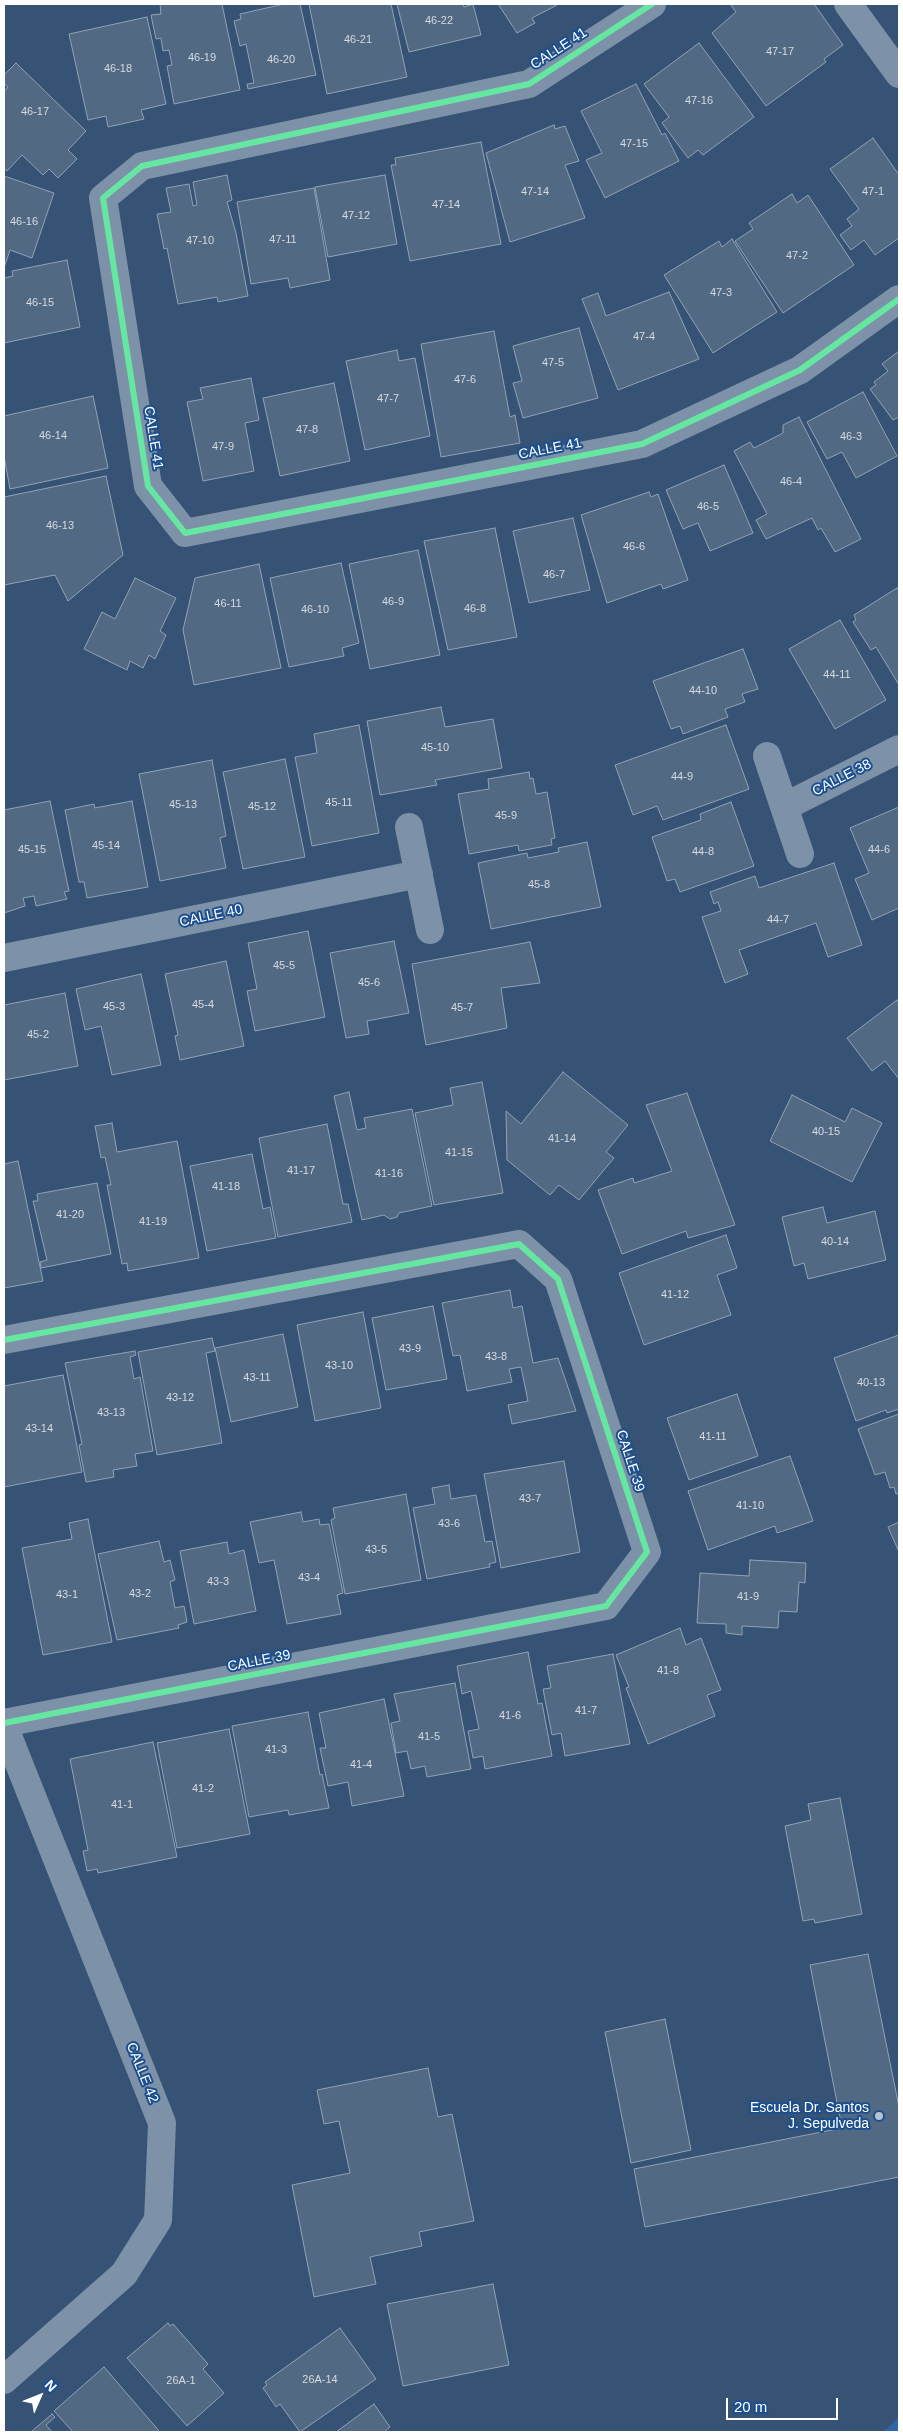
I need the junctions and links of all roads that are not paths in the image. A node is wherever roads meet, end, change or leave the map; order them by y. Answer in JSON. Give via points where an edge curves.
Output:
{"nodes":[{"id":1,"x":652,"y":4,"type":"edge"},
{"id":2,"x":848,"y":4,"type":"edge"},
{"id":3,"x":899,"y":74,"type":"edge"},
{"id":4,"x":899,"y":299,"type":"edge"},
{"id":5,"x":899,"y":749,"type":"edge"},
{"id":6,"x":768,"y":756,"type":"dead end"},
{"id":7,"x":784,"y":807,"type":"junction"},
{"id":8,"x":409,"y":827,"type":"dead end"},
{"id":9,"x":800,"y":854,"type":"dead end"},
{"id":10,"x":419,"y":874,"type":"junction"},
{"id":11,"x":430,"y":930,"type":"dead end"},
{"id":12,"x":4,"y":958,"type":"edge"},
{"id":13,"x":4,"y":1340,"type":"edge"},
{"id":14,"x":4,"y":1724,"type":"edge"},
{"id":15,"x":4,"y":2380,"type":"edge"}],
"edges":[{"from":1,"to":4,"type":"street","name":"CALLE 41","via":[[529,84],[142,166],[103,198],[148,486],[185,533],[642,444],[800,370]]},
{"from":2,"to":3,"type":"street"},
{"from":5,"to":7,"type":"street","name":"CALLE 38"},
{"from":6,"to":7,"type":"street"},
{"from":7,"to":9,"type":"street"},
{"from":8,"to":10,"type":"street"},
{"from":10,"to":11,"type":"street"},
{"from":10,"to":12,"type":"street","name":"CALLE 40"},
{"from":13,"to":14,"type":"street","name":"CALLE 39","via":[[519,1244],[558,1279],[647,1552],[606,1606]]},
{"from":14,"to":15,"type":"street","name":"CALLE 42","via":[[162,2123],[158,2220],[124,2274]]}]}
